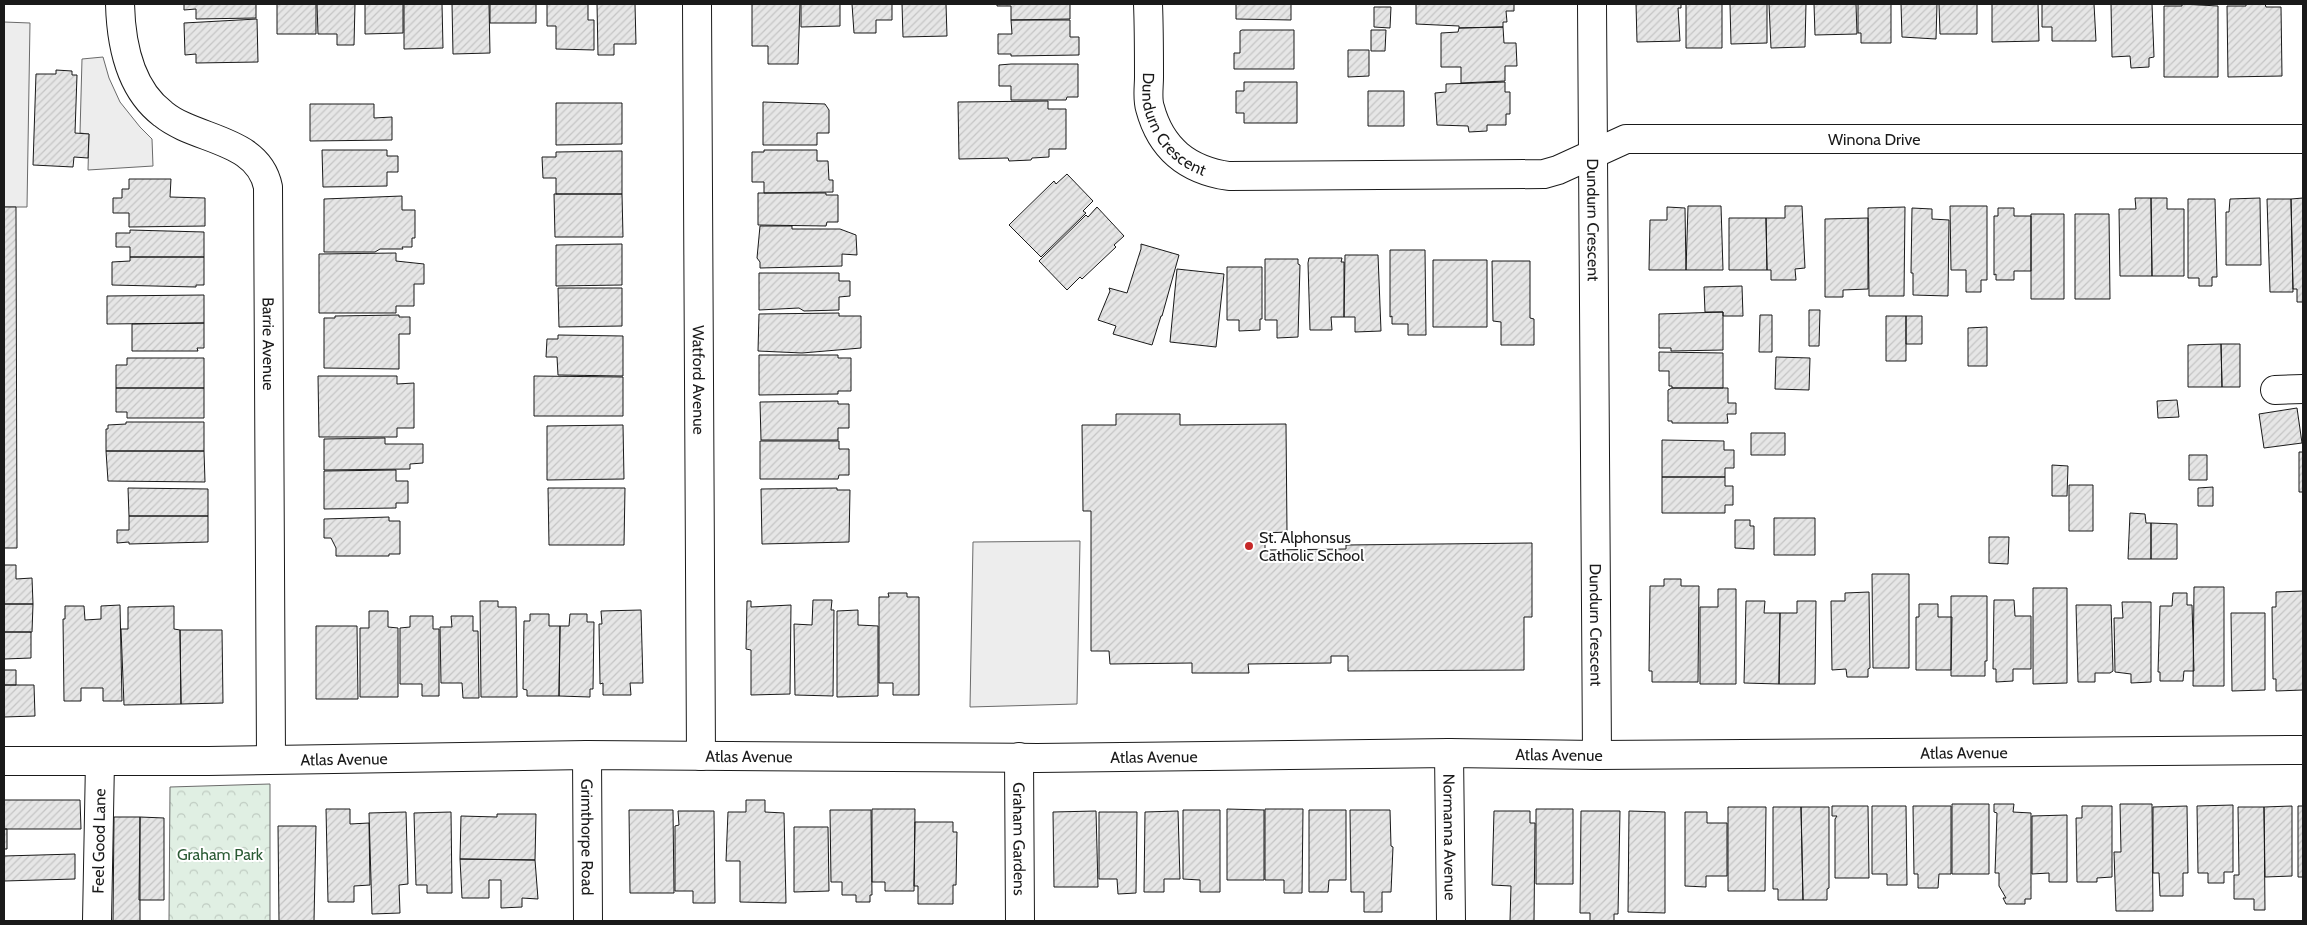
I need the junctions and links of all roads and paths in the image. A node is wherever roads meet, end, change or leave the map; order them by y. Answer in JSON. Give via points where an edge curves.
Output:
{"nodes":[{"id":1,"x":120,"y":4,"type":"edge"},
{"id":2,"x":697,"y":4,"type":"edge"},
{"id":3,"x":1148,"y":4,"type":"edge"},
{"id":4,"x":1592,"y":4,"type":"edge"},
{"id":5,"x":2303,"y":139,"type":"edge"},
{"id":6,"x":1595,"y":152,"type":"junction"},
{"id":7,"x":2303,"y":389,"type":"edge"},
{"id":8,"x":2275,"y":390,"type":"dead end"},
{"id":9,"x":2303,"y":750,"type":"edge"},
{"id":10,"x":1449,"y":753,"type":"junction"},
{"id":11,"x":1597,"y":754,"type":"junction"},
{"id":12,"x":587,"y":755,"type":"junction"},
{"id":13,"x":701,"y":756,"type":"junction"},
{"id":14,"x":1019,"y":757,"type":"junction"},
{"id":15,"x":271,"y":758,"type":"junction"},
{"id":16,"x":100,"y":760,"type":"junction"},
{"id":17,"x":4,"y":761,"type":"edge"},
{"id":18,"x":97,"y":921,"type":"edge"},
{"id":19,"x":588,"y":921,"type":"edge"},
{"id":20,"x":1020,"y":921,"type":"edge"},
{"id":21,"x":1452,"y":921,"type":"edge"}],
"edges":[{"from":1,"to":15,"type":"street","name":"Barrie Avenue","via":[[125,49],[148,100],[179,124],[242,150],[255,159],[266,175]]},
{"from":2,"to":13,"type":"street","name":"Watford Avenue"},
{"from":3,"to":6,"type":"street","name":"Dundurn Crescent","via":[[1149,106],[1158,130],[1170,148],[1197,169],[1212,174],[1544,174]]},
{"from":4,"to":6,"type":"street"},
{"from":5,"to":6,"type":"street","name":"Winona Drive","via":[[1626,139]]},
{"from":6,"to":11,"type":"street","name":"Dundurn Crescent"},
{"from":7,"to":8,"type":"street"},
{"from":9,"to":11,"type":"street","name":"Atlas Avenue"},
{"from":10,"to":11,"type":"street","name":"Atlas Avenue"},
{"from":10,"to":14,"type":"street","name":"Atlas Avenue"},
{"from":10,"to":21,"type":"street","name":"Normanna Avenue"},
{"from":12,"to":13,"type":"street","name":"Atlas Avenue"},
{"from":12,"to":15,"type":"street","name":"Atlas Avenue"},
{"from":12,"to":19,"type":"street","name":"Grimthorpe Road"},
{"from":13,"to":14,"type":"street","name":"Atlas Avenue"},
{"from":14,"to":20,"type":"street","name":"Graham Gardens"},
{"from":15,"to":16,"type":"street","name":"Atlas Avenue"},
{"from":16,"to":17,"type":"street","name":"Atlas Avenue"},
{"from":16,"to":18,"type":"street","name":"Feel Good Lane"}]}
